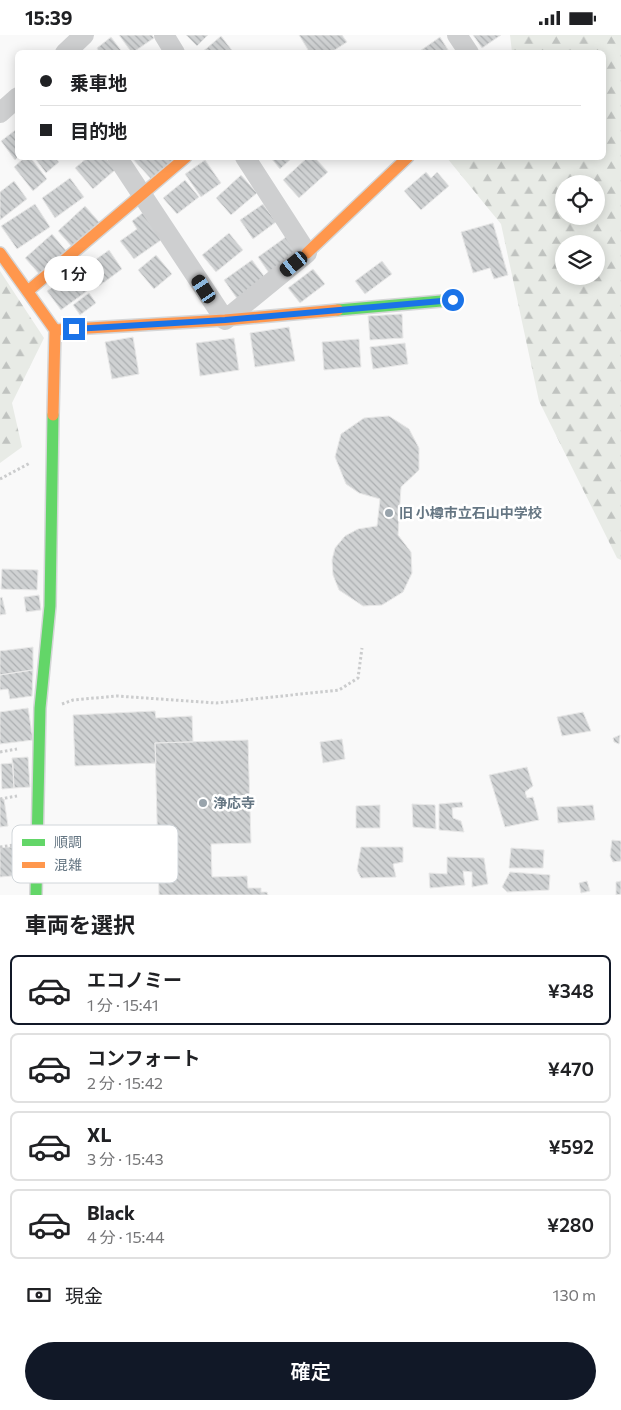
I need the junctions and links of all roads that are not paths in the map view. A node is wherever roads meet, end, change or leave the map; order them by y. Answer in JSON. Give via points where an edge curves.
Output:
{"nodes":[{"id":1,"x":84,"y":35,"type":"edge"},
{"id":2,"x":164,"y":35,"type":"edge"},
{"id":3,"x":457,"y":35,"type":"edge"},
{"id":4,"x":68,"y":50,"type":"edge"},
{"id":5,"x":173,"y":50,"type":"edge"},
{"id":6,"x":467,"y":50,"type":"edge"},
{"id":7,"x":15,"y":100,"type":"edge"},
{"id":8,"x":0,"y":113,"type":"edge"},
{"id":9,"x":120,"y":160,"type":"edge"},
{"id":10,"x":183,"y":160,"type":"edge"},
{"id":11,"x":247,"y":160,"type":"edge"},
{"id":12,"x":405,"y":160,"type":"edge"},
{"id":13,"x":143,"y":194,"type":"junction"},
{"id":14,"x":0,"y":253,"type":"edge"},
{"id":15,"x":307,"y":253,"type":"junction"},
{"id":16,"x":28,"y":291,"type":"junction"},
{"id":17,"x":453,"y":300,"type":"dead end"},
{"id":18,"x":225,"y":320,"type":"junction"},
{"id":19,"x":55,"y":330,"type":"junction"},
{"id":20,"x":37,"y":825,"type":"edge"}],
"edges":[{"from":1,"to":4,"type":"street"},
{"from":2,"to":5,"type":"street"},
{"from":3,"to":6,"type":"street"},
{"from":7,"to":8,"type":"street"},
{"from":9,"to":13,"type":"street"},
{"from":10,"to":13,"type":"street"},
{"from":11,"to":15,"type":"street"},
{"from":12,"to":15,"type":"street"},
{"from":13,"to":16,"type":"street"},
{"from":13,"to":18,"type":"street"},
{"from":14,"to":16,"type":"street"},
{"from":15,"to":18,"type":"street"},
{"from":16,"to":19,"type":"street"},
{"from":17,"to":18,"type":"street"},
{"from":18,"to":19,"type":"street"},
{"from":19,"to":20,"type":"street","via":[[50,606],[40,708]]}]}
